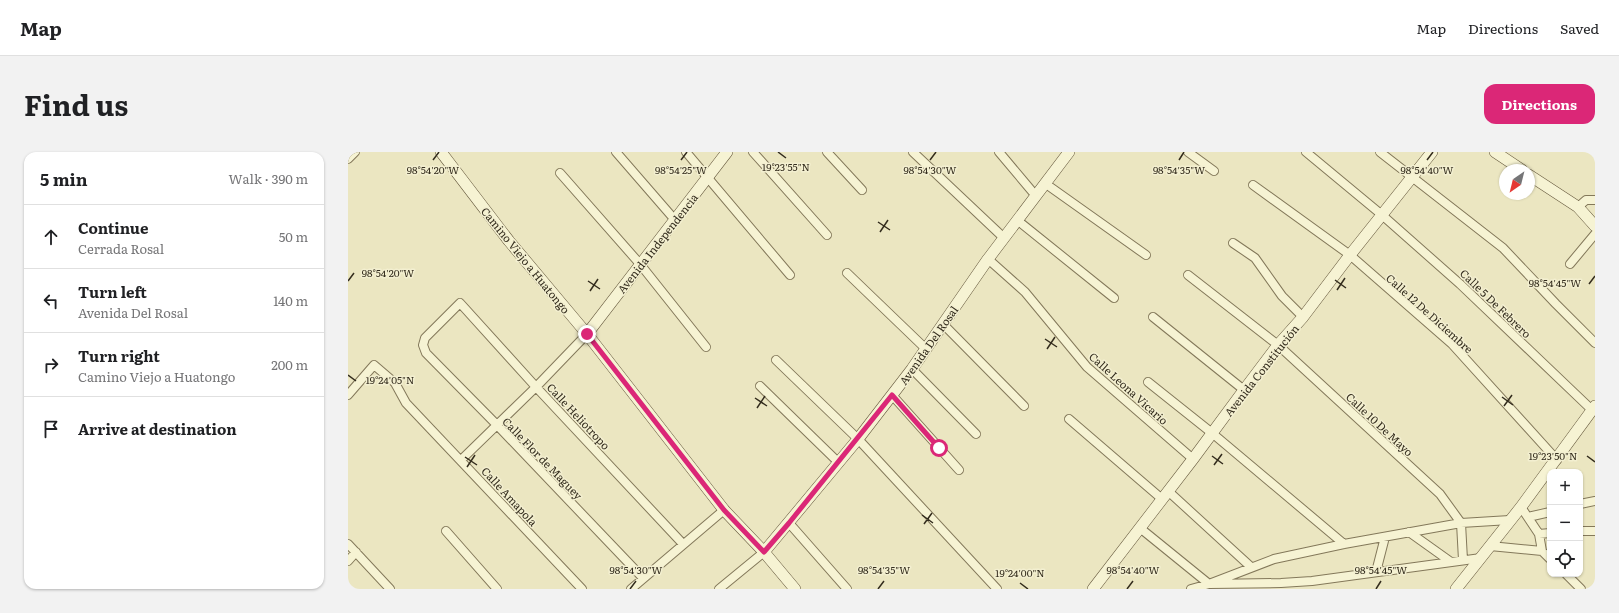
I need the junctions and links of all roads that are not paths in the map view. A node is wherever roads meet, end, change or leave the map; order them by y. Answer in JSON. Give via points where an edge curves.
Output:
{"nodes":[{"id":1,"x":356,"y":152,"type":"edge"},
{"id":2,"x":441,"y":152,"type":"edge"},
{"id":3,"x":616,"y":152,"type":"edge"},
{"id":4,"x":686,"y":152,"type":"edge"},
{"id":5,"x":727,"y":152,"type":"edge"},
{"id":6,"x":753,"y":152,"type":"edge"},
{"id":7,"x":827,"y":152,"type":"edge"},
{"id":8,"x":913,"y":152,"type":"edge"},
{"id":9,"x":999,"y":152,"type":"edge"},
{"id":10,"x":1069,"y":152,"type":"edge"},
{"id":11,"x":1188,"y":152,"type":"edge"},
{"id":12,"x":1306,"y":152,"type":"edge"},
{"id":13,"x":1380,"y":152,"type":"edge"},
{"id":14,"x":1432,"y":152,"type":"edge"},
{"id":15,"x":1494,"y":152,"type":"edge"},
{"id":16,"x":348,"y":159,"type":"edge"},
{"id":17,"x":1513,"y":164,"type":"edge"},
{"id":18,"x":1214,"y":171,"type":"dead end"},
{"id":19,"x":560,"y":173,"type":"dead end"},
{"id":20,"x":708,"y":176,"type":"junction"},
{"id":21,"x":1413,"y":177,"type":"junction"},
{"id":22,"x":1535,"y":179,"type":"edge"},
{"id":23,"x":1046,"y":184,"type":"junction"},
{"id":24,"x":1253,"y":185,"type":"dead end"},
{"id":25,"x":862,"y":190,"type":"dead end"},
{"id":26,"x":1036,"y":196,"type":"junction"},
{"id":27,"x":1595,"y":200,"type":"edge"},
{"id":28,"x":1578,"y":207,"type":"junction"},
{"id":29,"x":1382,"y":215,"type":"junction"},
{"id":30,"x":674,"y":220,"type":"junction"},
{"id":31,"x":1018,"y":220,"type":"junction"},
{"id":32,"x":1595,"y":226,"type":"edge"},
{"id":33,"x":1595,"y":234,"type":"edge"},
{"id":34,"x":827,"y":235,"type":"dead end"},
{"id":35,"x":1004,"y":238,"type":"junction"},
{"id":36,"x":1234,"y":243,"type":"dead end"},
{"id":37,"x":1146,"y":255,"type":"dead end"},
{"id":38,"x":1350,"y":255,"type":"junction"},
{"id":39,"x":988,"y":259,"type":"junction"},
{"id":40,"x":640,"y":264,"type":"junction"},
{"id":41,"x":1570,"y":264,"type":"dead end"},
{"id":42,"x":847,"y":273,"type":"dead end"},
{"id":43,"x":790,"y":275,"type":"dead end"},
{"id":44,"x":1188,"y":275,"type":"dead end"},
{"id":45,"x":1114,"y":298,"type":"dead end"},
{"id":46,"x":1153,"y":317,"type":"dead end"},
{"id":47,"x":1303,"y":317,"type":"junction"},
{"id":48,"x":943,"y":324,"type":"junction"},
{"id":49,"x":587,"y":334,"type":"junction"},
{"id":50,"x":1595,"y":343,"type":"edge"},
{"id":51,"x":1278,"y":345,"type":"junction"},
{"id":52,"x":706,"y":347,"type":"dead end"},
{"id":53,"x":926,"y":349,"type":"junction"},
{"id":54,"x":426,"y":353,"type":"joint"},
{"id":55,"x":776,"y":360,"type":"dead end"},
{"id":56,"x":912,"y":369,"type":"junction"},
{"id":57,"x":1148,"y":382,"type":"dead end"},
{"id":58,"x":760,"y":386,"type":"dead end"},
{"id":59,"x":536,"y":387,"type":"junction"},
{"id":60,"x":1244,"y":390,"type":"junction"},
{"id":61,"x":348,"y":395,"type":"edge"},
{"id":62,"x":892,"y":395,"type":"junction"},
{"id":63,"x":1024,"y":406,"type":"dead end"},
{"id":64,"x":1594,"y":408,"type":"edge"},
{"id":65,"x":1069,"y":419,"type":"dead end"},
{"id":66,"x":496,"y":424,"type":"junction"},
{"id":67,"x":1212,"y":433,"type":"junction"},
{"id":68,"x":976,"y":434,"type":"dead end"},
{"id":69,"x":858,"y":439,"type":"junction"},
{"id":70,"x":1193,"y":459,"type":"junction"},
{"id":71,"x":460,"y":460,"type":"junction"},
{"id":72,"x":1557,"y":460,"type":"junction"},
{"id":73,"x":838,"y":462,"type":"junction"},
{"id":74,"x":959,"y":470,"type":"dead end"},
{"id":75,"x":1165,"y":495,"type":"junction"},
{"id":76,"x":1595,"y":501,"type":"edge"},
{"id":77,"x":1583,"y":503,"type":"edge"},
{"id":78,"x":1521,"y":507,"type":"junction"},
{"id":79,"x":724,"y":510,"type":"junction"},
{"id":80,"x":1547,"y":513,"type":"edge"},
{"id":81,"x":1528,"y":517,"type":"junction"},
{"id":82,"x":1510,"y":520,"type":"junction"},
{"id":83,"x":789,"y":523,"type":"junction"},
{"id":84,"x":1461,"y":523,"type":"junction"},
{"id":85,"x":1140,"y":528,"type":"junction"},
{"id":86,"x":1595,"y":530,"type":"edge"},
{"id":87,"x":446,"y":531,"type":"dead end"},
{"id":88,"x":1409,"y":532,"type":"junction"},
{"id":89,"x":1583,"y":532,"type":"edge"},
{"id":90,"x":1547,"y":533,"type":"edge"},
{"id":91,"x":1539,"y":534,"type":"junction"},
{"id":92,"x":1385,"y":536,"type":"junction"},
{"id":93,"x":348,"y":544,"type":"edge"},
{"id":94,"x":683,"y":544,"type":"junction"},
{"id":95,"x":1344,"y":544,"type":"junction"},
{"id":96,"x":1490,"y":546,"type":"junction"},
{"id":97,"x":1542,"y":551,"type":"junction"},
{"id":98,"x":356,"y":552,"type":"junction"},
{"id":99,"x":764,"y":552,"type":"junction"},
{"id":100,"x":1547,"y":556,"type":"edge"},
{"id":101,"x":1481,"y":558,"type":"junction"},
{"id":102,"x":1463,"y":560,"type":"junction"},
{"id":103,"x":348,"y":561,"type":"edge"},
{"id":104,"x":1451,"y":562,"type":"junction"},
{"id":105,"x":1251,"y":567,"type":"junction"},
{"id":106,"x":1376,"y":572,"type":"junction"},
{"id":107,"x":1569,"y":577,"type":"edge"},
{"id":108,"x":643,"y":578,"type":"junction"},
{"id":109,"x":1209,"y":584,"type":"junction"},
{"id":110,"x":390,"y":589,"type":"edge"},
{"id":111,"x":497,"y":589,"type":"edge"},
{"id":112,"x":582,"y":589,"type":"edge"},
{"id":113,"x":632,"y":589,"type":"edge"},
{"id":114,"x":719,"y":589,"type":"edge"},
{"id":115,"x":795,"y":589,"type":"edge"},
{"id":116,"x":847,"y":589,"type":"edge"},
{"id":117,"x":997,"y":589,"type":"edge"},
{"id":118,"x":1093,"y":589,"type":"edge"},
{"id":119,"x":1191,"y":589,"type":"edge"},
{"id":120,"x":1456,"y":589,"type":"edge"},
{"id":121,"x":1581,"y":589,"type":"edge"}],
"edges":[{"from":1,"to":16,"type":"street"},
{"from":2,"to":49,"type":"main road","name":"Camino Viejo a Huatongo","via":[[509,241]]},
{"from":3,"to":30,"type":"street"},
{"from":4,"to":20,"type":"street"},
{"from":5,"to":20,"type":"main road","name":"Avenida Independencia"},
{"from":6,"to":34,"type":"street"},
{"from":7,"to":25,"type":"street"},
{"from":8,"to":35,"type":"street"},
{"from":9,"to":26,"type":"street"},
{"from":10,"to":23,"type":"main road","name":"Avenida Del Rosal"},
{"from":11,"to":18,"type":"street"},
{"from":12,"to":29,"type":"street","name":"Calle 5 De Febrero"},
{"from":13,"to":21,"type":"street"},
{"from":14,"to":21,"type":"main road","name":"Avenida Constitución"},
{"from":15,"to":17,"type":"main road"},
{"from":19,"to":40,"type":"street"},
{"from":20,"to":30,"type":"main road","name":"Avenida Independencia"},
{"from":20,"to":43,"type":"street"},
{"from":21,"to":29,"type":"main road","name":"Avenida Constitución"},
{"from":21,"to":50,"type":"street","via":[[1503,248]]},
{"from":22,"to":28,"type":"main road"},
{"from":23,"to":26,"type":"main road","name":"Avenida Del Rosal"},
{"from":23,"to":37,"type":"street"},
{"from":24,"to":38,"type":"street","name":"Calle 12 De Diciembre"},
{"from":26,"to":31,"type":"main road","name":"Avenida Del Rosal"},
{"from":27,"to":28,"type":"street","via":[[1586,200]]},
{"from":28,"to":32,"type":"main road"},
{"from":29,"to":38,"type":"main road","name":"Avenida Constitución"},
{"from":29,"to":64,"type":"street","name":"Calle 5 De Febrero"},
{"from":30,"to":40,"type":"main road","name":"Avenida Independencia"},
{"from":31,"to":35,"type":"main road","name":"Avenida Del Rosal"},
{"from":31,"to":45,"type":"street"},
{"from":33,"to":41,"type":"street"},
{"from":35,"to":39,"type":"main road","name":"Avenida Del Rosal"},
{"from":36,"to":47,"type":"street","via":[[1255,258],[1282,296]]},
{"from":38,"to":47,"type":"main road","name":"Avenida Constitución"},
{"from":38,"to":72,"type":"street","name":"Calle 12 De Diciembre","via":[[1452,344]]},
{"from":39,"to":48,"type":"main road","name":"Avenida Del Rosal"},
{"from":39,"to":70,"type":"street","name":"Calle Leona Vicario","via":[[1025,292],[1087,367]]},
{"from":40,"to":49,"type":"main road","name":"Avenida Independencia"},
{"from":40,"to":52,"type":"street"},
{"from":42,"to":53,"type":"street"},
{"from":44,"to":51,"type":"street","name":"Calle 10 De Mayo"},
{"from":46,"to":60,"type":"street"},
{"from":47,"to":51,"type":"main road","name":"Avenida Constitución"},
{"from":48,"to":53,"type":"main road","name":"Avenida Del Rosal"},
{"from":48,"to":63,"type":"street"},
{"from":49,"to":59,"type":"street"},
{"from":49,"to":79,"type":"main road","name":"Camino Viejo a Huatongo"},
{"from":51,"to":60,"type":"main road","name":"Avenida Constitución"},
{"from":51,"to":84,"type":"street","name":"Calle 10 De Mayo","via":[[1440,494]]},
{"from":53,"to":56,"type":"main road","name":"Avenida Del Rosal"},
{"from":54,"to":59,"type":"street","name":"Calle Heliotropo","via":[[423,345],[425,338],[460,303]]},
{"from":54,"to":66,"type":"street","name":"Calle Flor de Maguey"},
{"from":55,"to":69,"type":"street"},
{"from":56,"to":62,"type":"main road","name":"Avenida Del Rosal"},
{"from":56,"to":68,"type":"street"},
{"from":57,"to":67,"type":"street"},
{"from":58,"to":73,"type":"street"},
{"from":59,"to":66,"type":"street"},
{"from":59,"to":94,"type":"street","name":"Calle Heliotropo"},
{"from":60,"to":67,"type":"main road","name":"Avenida Constitución"},
{"from":61,"to":71,"type":"street","name":"Calle Amapola","via":[[374,365],[394,383],[406,403]]},
{"from":62,"to":69,"type":"main road","name":"Avenida Del Rosal"},
{"from":62,"to":74,"type":"street"},
{"from":64,"to":72,"type":"main road"},
{"from":65,"to":75,"type":"street"},
{"from":66,"to":71,"type":"street"},
{"from":66,"to":108,"type":"street","name":"Calle Flor de Maguey"},
{"from":67,"to":70,"type":"main road","name":"Avenida Constitución"},
{"from":67,"to":95,"type":"street"},
{"from":69,"to":73,"type":"main road","name":"Avenida Del Rosal"},
{"from":69,"to":117,"type":"street"},
{"from":70,"to":75,"type":"main road","name":"Avenida Constitución"},
{"from":71,"to":112,"type":"street","name":"Calle Amapola"},
{"from":72,"to":78,"type":"main road"},
{"from":73,"to":83,"type":"main road","name":"Avenida Del Rosal"},
{"from":75,"to":85,"type":"main road","name":"Avenida Constitución"},
{"from":75,"to":105,"type":"street"},
{"from":76,"to":77,"type":"street"},
{"from":78,"to":81,"type":"street"},
{"from":78,"to":82,"type":"main road"},
{"from":79,"to":94,"type":"street"},
{"from":79,"to":99,"type":"main road","name":"Camino Viejo a Huatongo"},
{"from":80,"to":81,"type":"street"},
{"from":81,"to":91,"type":"street"},
{"from":82,"to":84,"type":"street"},
{"from":82,"to":96,"type":"main road"},
{"from":83,"to":99,"type":"main road","name":"Avenida Del Rosal"},
{"from":83,"to":116,"type":"street"},
{"from":84,"to":88,"type":"street"},
{"from":84,"to":102,"type":"street"},
{"from":85,"to":109,"type":"street"},
{"from":85,"to":118,"type":"main road","name":"Avenida Constitución"},
{"from":86,"to":89,"type":"street"},
{"from":87,"to":111,"type":"street"},
{"from":88,"to":92,"type":"street"},
{"from":88,"to":104,"type":"street"},
{"from":90,"to":91,"type":"street"},
{"from":91,"to":97,"type":"street"},
{"from":92,"to":95,"type":"street"},
{"from":92,"to":106,"type":"street"},
{"from":93,"to":98,"type":"street"},
{"from":94,"to":108,"type":"street"},
{"from":95,"to":105,"type":"street","via":[[1274,559]]},
{"from":96,"to":97,"type":"street"},
{"from":96,"to":101,"type":"main road"},
{"from":97,"to":100,"type":"street"},
{"from":98,"to":103,"type":"street"},
{"from":98,"to":110,"type":"street"},
{"from":99,"to":114,"type":"street"},
{"from":99,"to":115,"type":"main road","name":"Camino Viejo a Huatongo"},
{"from":101,"to":102,"type":"street"},
{"from":101,"to":120,"type":"main road"},
{"from":102,"to":104,"type":"street"},
{"from":104,"to":106,"type":"street"},
{"from":105,"to":109,"type":"street"},
{"from":106,"to":109,"type":"street","via":[[1312,581]]},
{"from":107,"to":121,"type":"street"},
{"from":108,"to":113,"type":"street"},
{"from":109,"to":119,"type":"street"}]}
